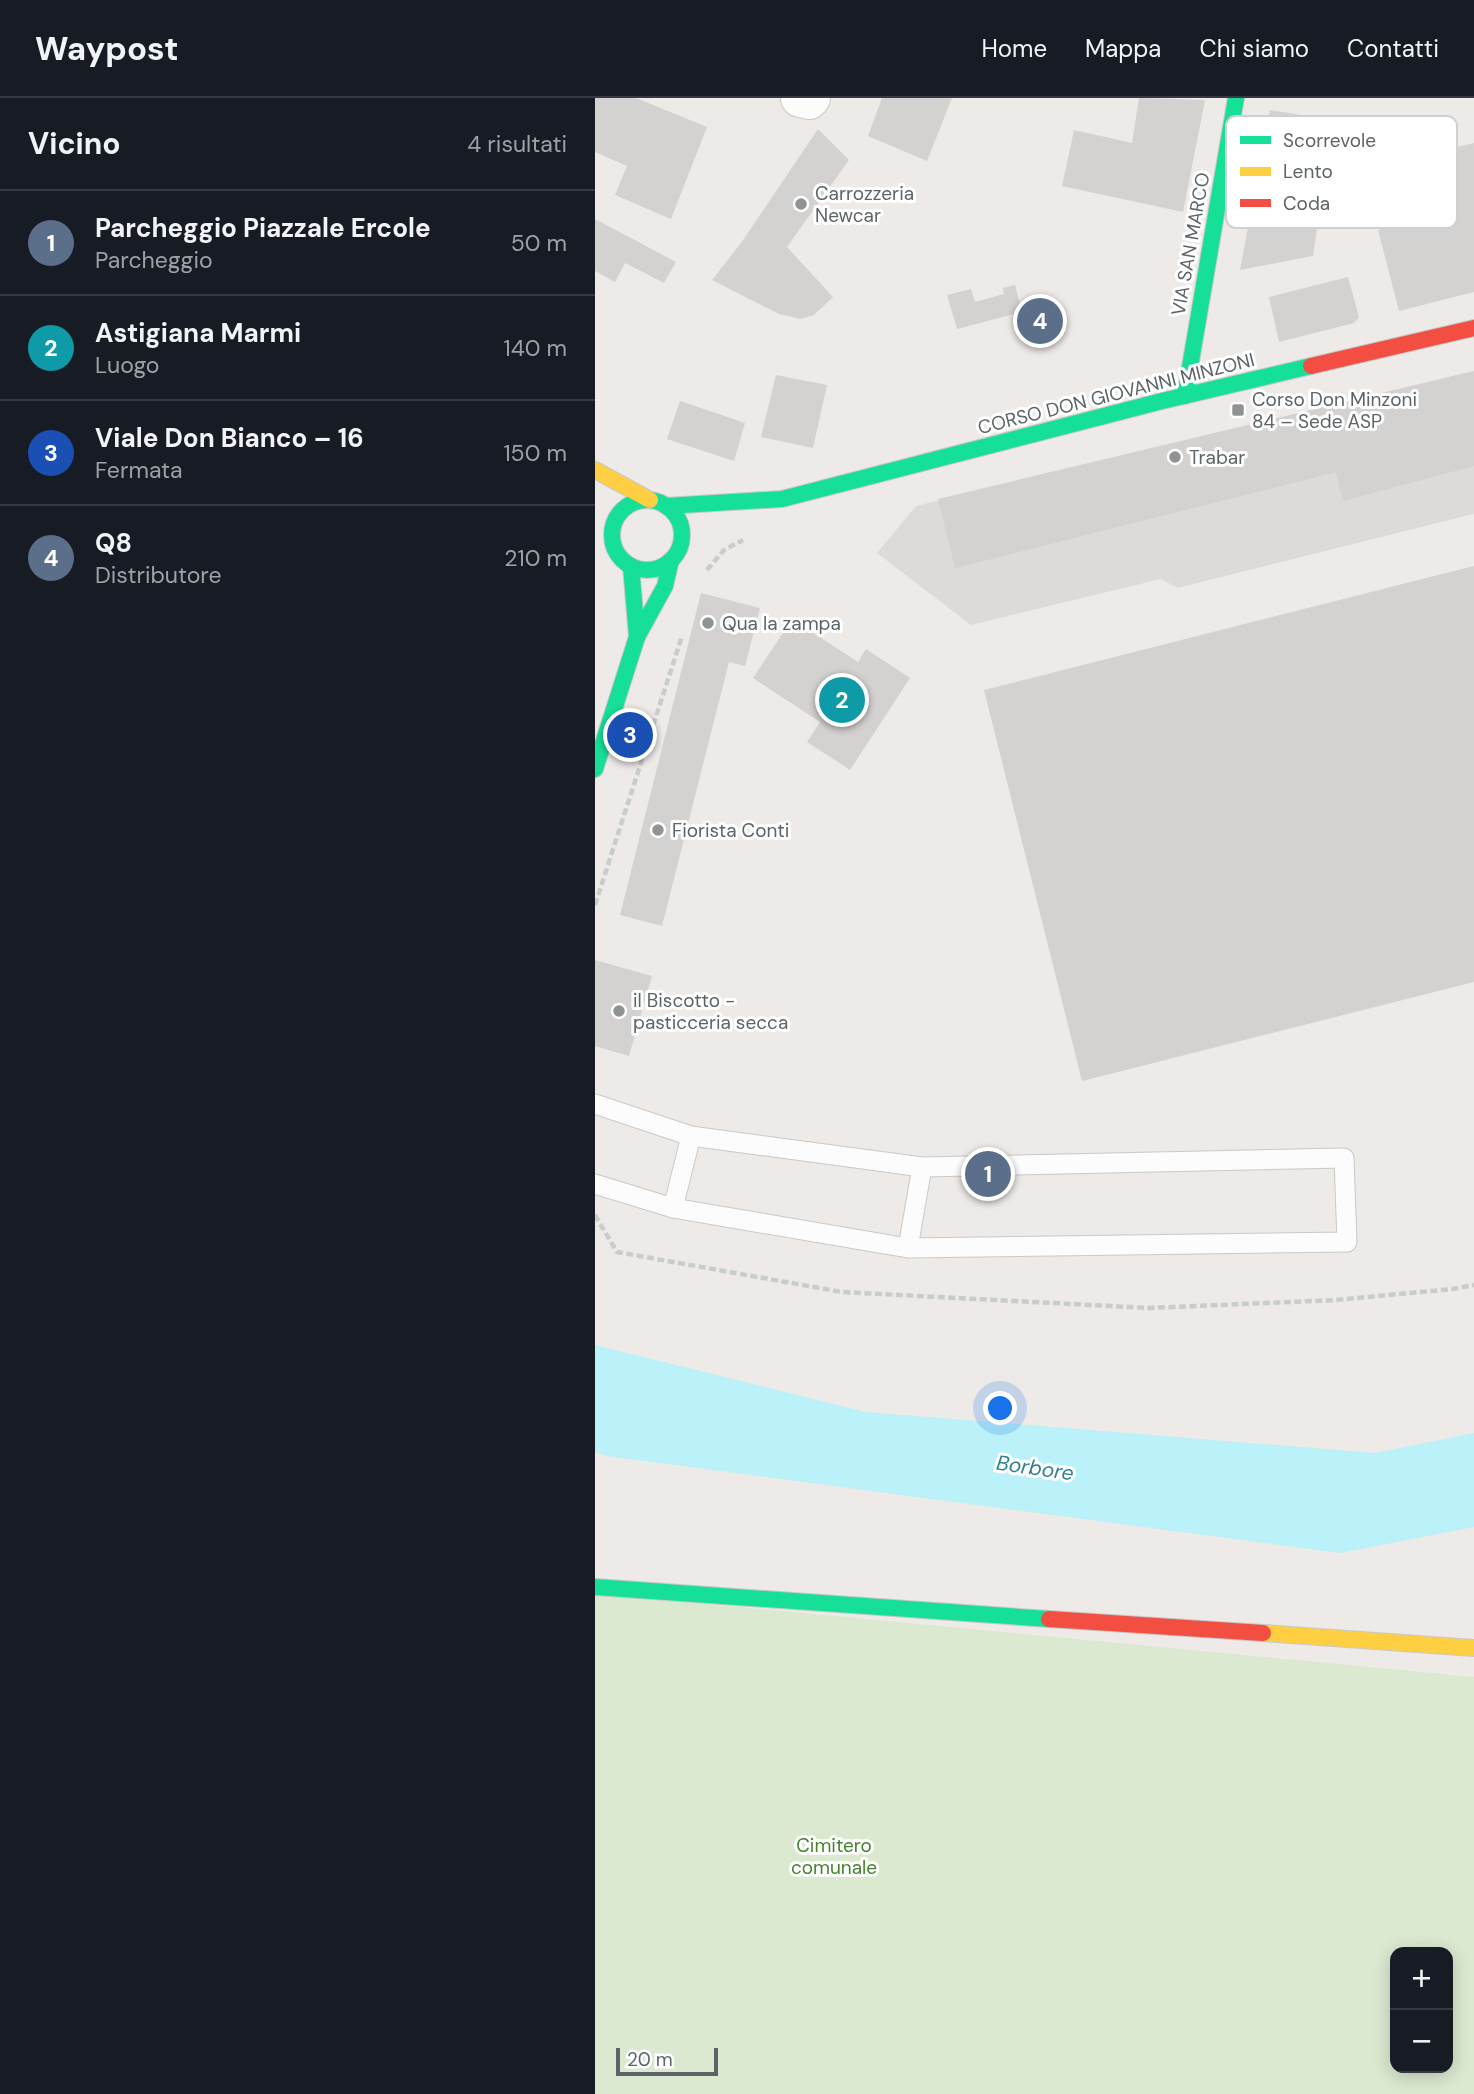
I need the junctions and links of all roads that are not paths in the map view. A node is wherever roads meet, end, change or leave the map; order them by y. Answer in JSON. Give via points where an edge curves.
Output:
{"nodes":[{"id":1,"x":800,"y":98,"type":"edge"},
{"id":2,"x":811,"y":98,"type":"edge"},
{"id":3,"x":1236,"y":98,"type":"edge"},
{"id":4,"x":1233,"y":116,"type":"edge"},
{"id":5,"x":1226,"y":156,"type":"edge"},
{"id":6,"x":1474,"y":328,"type":"edge"},
{"id":7,"x":1185,"y":396,"type":"junction"},
{"id":8,"x":595,"y":470,"type":"edge"},
{"id":9,"x":650,"y":500,"type":"junction"},
{"id":10,"x":769,"y":502,"type":"junction"},
{"id":11,"x":666,"y":506,"type":"junction"},
{"id":12,"x":739,"y":518,"type":"dead end"},
{"id":13,"x":595,"y":528,"type":"edge"},
{"id":14,"x":613,"y":541,"type":"junction"},
{"id":15,"x":671,"y":560,"type":"junction"},
{"id":16,"x":631,"y":566,"type":"junction"},
{"id":17,"x":637,"y":637,"type":"junction"},
{"id":18,"x":595,"y":769,"type":"edge"},
{"id":19,"x":595,"y":1104,"type":"edge"},
{"id":20,"x":691,"y":1136,"type":"junction"},
{"id":21,"x":922,"y":1167,"type":"junction"},
{"id":22,"x":595,"y":1184,"type":"edge"},
{"id":23,"x":673,"y":1208,"type":"junction"},
{"id":24,"x":908,"y":1248,"type":"junction"},
{"id":25,"x":595,"y":1587,"type":"edge"},
{"id":26,"x":1474,"y":1648,"type":"edge"}],
"edges":[{"from":1,"to":2,"type":"street"},
{"from":3,"to":4,"type":"street","name":"VIA SAN MARCO"},
{"from":5,"to":7,"type":"street","name":"VIA SAN MARCO"},
{"from":6,"to":7,"type":"street","name":"CORSO DON GIOVANNI MINZONI"},
{"from":7,"to":10,"type":"street","name":"CORSO DON GIOVANNI MINZONI"},
{"from":8,"to":9,"type":"street","name":"CORSO DON GIOVANNI MINZONI"},
{"from":9,"to":11,"type":"street","name":"CORSO DON GIOVANNI MINZONI"},
{"from":9,"to":14,"type":"street","via":[[622,512],[612,531]]},
{"from":10,"to":11,"type":"street","name":"CORSO DON GIOVANNI MINZONI"},
{"from":10,"to":12,"type":"street","name":"CORSO DON GIOVANNI MINZONI"},
{"from":11,"to":15,"type":"street","via":[[687,539]]},
{"from":13,"to":14,"type":"street"},
{"from":14,"to":16,"type":"street","via":[[616,552]]},
{"from":15,"to":16,"type":"street","via":[[652,570]]},
{"from":15,"to":17,"type":"street","via":[[665,586]]},
{"from":16,"to":17,"type":"street"},
{"from":17,"to":18,"type":"street"},
{"from":19,"to":20,"type":"lane"},
{"from":20,"to":21,"type":"lane"},
{"from":20,"to":23,"type":"lane"},
{"from":21,"to":24,"type":"lane"},
{"from":21,"to":24,"type":"lane","via":[[1344,1158],[1347,1242]]},
{"from":22,"to":23,"type":"lane"},
{"from":23,"to":24,"type":"lane"},
{"from":25,"to":26,"type":"street"}]}
